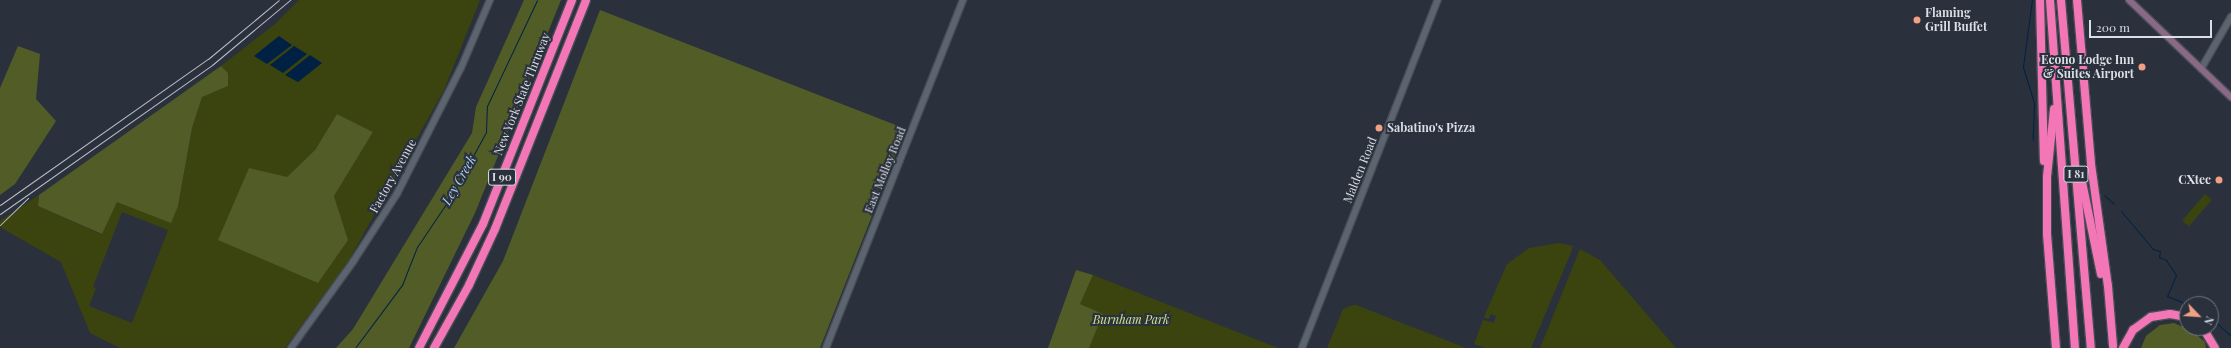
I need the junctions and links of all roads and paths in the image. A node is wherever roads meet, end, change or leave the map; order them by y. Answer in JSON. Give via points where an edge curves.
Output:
{"nodes":[{"id":1,"x":490,"y":0,"type":"edge"},
{"id":2,"x":572,"y":0,"type":"edge"},
{"id":3,"x":586,"y":0,"type":"edge"},
{"id":4,"x":963,"y":0,"type":"edge"},
{"id":5,"x":1438,"y":0,"type":"edge"},
{"id":6,"x":2040,"y":0,"type":"edge"},
{"id":7,"x":2050,"y":0,"type":"edge"},
{"id":8,"x":2061,"y":0,"type":"edge"},
{"id":9,"x":2078,"y":0,"type":"edge"},
{"id":10,"x":2129,"y":0,"type":"edge"},
{"id":11,"x":2231,"y":17,"type":"edge"},
{"id":12,"x":2201,"y":68,"type":"junction"},
{"id":13,"x":2056,"y":82,"type":"junction"},
{"id":14,"x":2231,"y":97,"type":"edge"},
{"id":15,"x":2071,"y":121,"type":"junction"},
{"id":16,"x":2046,"y":197,"type":"junction"},
{"id":17,"x":2053,"y":307,"type":"junction"},
{"id":18,"x":2179,"y":316,"type":"edge"},
{"id":19,"x":2208,"y":336,"type":"edge"},
{"id":20,"x":2113,"y":347,"type":"edge"},
{"id":21,"x":291,"y":348,"type":"edge"},
{"id":22,"x":419,"y":348,"type":"edge"},
{"id":23,"x":434,"y":348,"type":"edge"},
{"id":24,"x":826,"y":348,"type":"edge"},
{"id":25,"x":1302,"y":348,"type":"edge"},
{"id":26,"x":2052,"y":348,"type":"edge"},
{"id":27,"x":2056,"y":348,"type":"edge"},
{"id":28,"x":2075,"y":348,"type":"edge"},
{"id":29,"x":2091,"y":348,"type":"edge"},
{"id":30,"x":2123,"y":348,"type":"edge"},
{"id":31,"x":2215,"y":348,"type":"edge"}],
"edges":[{"from":1,"to":21,"type":"street","name":"Factory Avenue","via":[[462,68],[397,194],[353,262]]},
{"from":2,"to":22,"type":"highway","name":"New York State Thruway","number":"I 90","via":[[483,224]]},
{"from":3,"to":23,"type":"highway","name":"New York State Thruway","number":"I 90","via":[[495,229],[469,285]]},
{"from":4,"to":24,"type":"street","name":"East Molloy Road"},
{"from":5,"to":25,"type":"street","name":"Malden Road"},
{"from":6,"to":16,"type":"highway"},
{"from":7,"to":13,"type":"highway","number":"I 81"},
{"from":8,"to":15,"type":"highway","number":"I 81"},
{"from":9,"to":20,"type":"highway","via":[[2091,164],[2108,286]]},
{"from":10,"to":12,"type":"main road"},
{"from":11,"to":12,"type":"street"},
{"from":12,"to":14,"type":"main road"},
{"from":13,"to":16,"type":"highway"},
{"from":13,"to":28,"type":"highway","number":"I 81"},
{"from":15,"to":20,"type":"highway","via":[[2106,296]]},
{"from":15,"to":29,"type":"highway","number":"I 81"},
{"from":16,"to":17,"type":"highway"},
{"from":17,"to":26,"type":"highway"},
{"from":17,"to":27,"type":"highway"},
{"from":18,"to":30,"type":"highway","via":[[2170,314],[2152,317],[2133,330]]},
{"from":19,"to":31,"type":"highway"}]}
